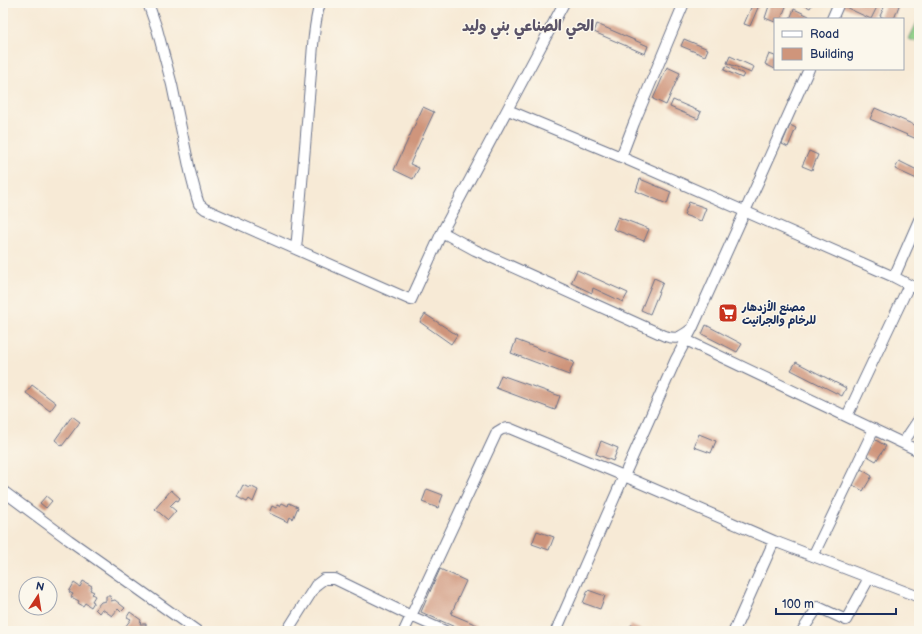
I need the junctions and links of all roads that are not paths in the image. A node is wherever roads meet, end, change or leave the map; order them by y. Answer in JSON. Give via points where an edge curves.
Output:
{"nodes":[{"id":1,"x":148,"y":3,"type":"edge"},
{"id":2,"x":320,"y":3,"type":"edge"},
{"id":3,"x":564,"y":3,"type":"edge"},
{"id":4,"x":684,"y":3,"type":"edge"},
{"id":5,"x":839,"y":3,"type":"edge"},
{"id":6,"x":832,"y":18,"type":"edge"},
{"id":7,"x":809,"y":70,"type":"edge"},
{"id":8,"x":508,"y":110,"type":"junction"},
{"id":9,"x":621,"y":158,"type":"junction"},
{"id":10,"x":744,"y":212,"type":"junction"},
{"id":11,"x":919,"y":220,"type":"edge"},
{"id":12,"x":442,"y":232,"type":"junction"},
{"id":13,"x":296,"y":249,"type":"junction"},
{"id":14,"x":894,"y":278,"type":"junction"},
{"id":15,"x":909,"y":285,"type":"junction"},
{"id":16,"x":919,"y":290,"type":"edge"},
{"id":17,"x":692,"y":329,"type":"junction"},
{"id":18,"x":665,"y":336,"type":"junction"},
{"id":19,"x":686,"y":340,"type":"junction"},
{"id":20,"x":676,"y":359,"type":"junction"},
{"id":21,"x":847,"y":416,"type":"junction"},
{"id":22,"x":919,"y":419,"type":"edge"},
{"id":23,"x":874,"y":429,"type":"junction"},
{"id":24,"x":903,"y":443,"type":"junction"},
{"id":25,"x":919,"y":451,"type":"edge"},
{"id":26,"x":624,"y":476,"type":"junction"},
{"id":27,"x":3,"y":491,"type":"edge"},
{"id":28,"x":774,"y":542,"type":"junction"},
{"id":29,"x":813,"y":556,"type":"junction"},
{"id":30,"x":869,"y":578,"type":"junction"},
{"id":31,"x":918,"y":598,"type":"edge"},
{"id":32,"x":411,"y":616,"type":"junction"},
{"id":33,"x":197,"y":631,"type":"edge"},
{"id":34,"x":287,"y":631,"type":"edge"},
{"id":35,"x":404,"y":631,"type":"edge"},
{"id":36,"x":445,"y":631,"type":"edge"},
{"id":37,"x":556,"y":631,"type":"edge"},
{"id":38,"x":734,"y":631,"type":"edge"},
{"id":39,"x":802,"y":631,"type":"edge"}],
"edges":[{"from":1,"to":13,"type":"street","via":[[172,85],[199,204],[205,209]]},
{"from":2,"to":13,"type":"street","via":[[312,56]]},
{"from":3,"to":8,"type":"street"},
{"from":4,"to":9,"type":"street"},
{"from":5,"to":6,"type":"street"},
{"from":7,"to":10,"type":"street"},
{"from":8,"to":9,"type":"street"},
{"from":8,"to":12,"type":"street"},
{"from":9,"to":10,"type":"street"},
{"from":10,"to":14,"type":"street"},
{"from":10,"to":17,"type":"street"},
{"from":11,"to":14,"type":"street"},
{"from":12,"to":13,"type":"street","via":[[411,300]]},
{"from":12,"to":18,"type":"street","via":[[475,250]]},
{"from":14,"to":15,"type":"street"},
{"from":15,"to":16,"type":"street"},
{"from":15,"to":21,"type":"street"},
{"from":17,"to":18,"type":"street","via":[[681,337],[673,339]]},
{"from":17,"to":19,"type":"street"},
{"from":18,"to":20,"type":"street","via":[[672,343]]},
{"from":19,"to":20,"type":"street"},
{"from":19,"to":21,"type":"street"},
{"from":20,"to":26,"type":"street"},
{"from":21,"to":23,"type":"street"},
{"from":22,"to":24,"type":"street"},
{"from":23,"to":24,"type":"street"},
{"from":23,"to":29,"type":"street"},
{"from":24,"to":25,"type":"street"},
{"from":26,"to":28,"type":"street"},
{"from":26,"to":32,"type":"street","via":[[509,428],[497,432]]},
{"from":26,"to":37,"type":"street"},
{"from":27,"to":33,"type":"street"},
{"from":28,"to":29,"type":"street"},
{"from":28,"to":38,"type":"street"},
{"from":29,"to":30,"type":"street"},
{"from":30,"to":31,"type":"street"},
{"from":30,"to":39,"type":"street","via":[[846,620],[818,607]]},
{"from":32,"to":34,"type":"street","via":[[335,579],[324,579],[316,585]]},
{"from":32,"to":35,"type":"street"},
{"from":32,"to":36,"type":"street"}]}
